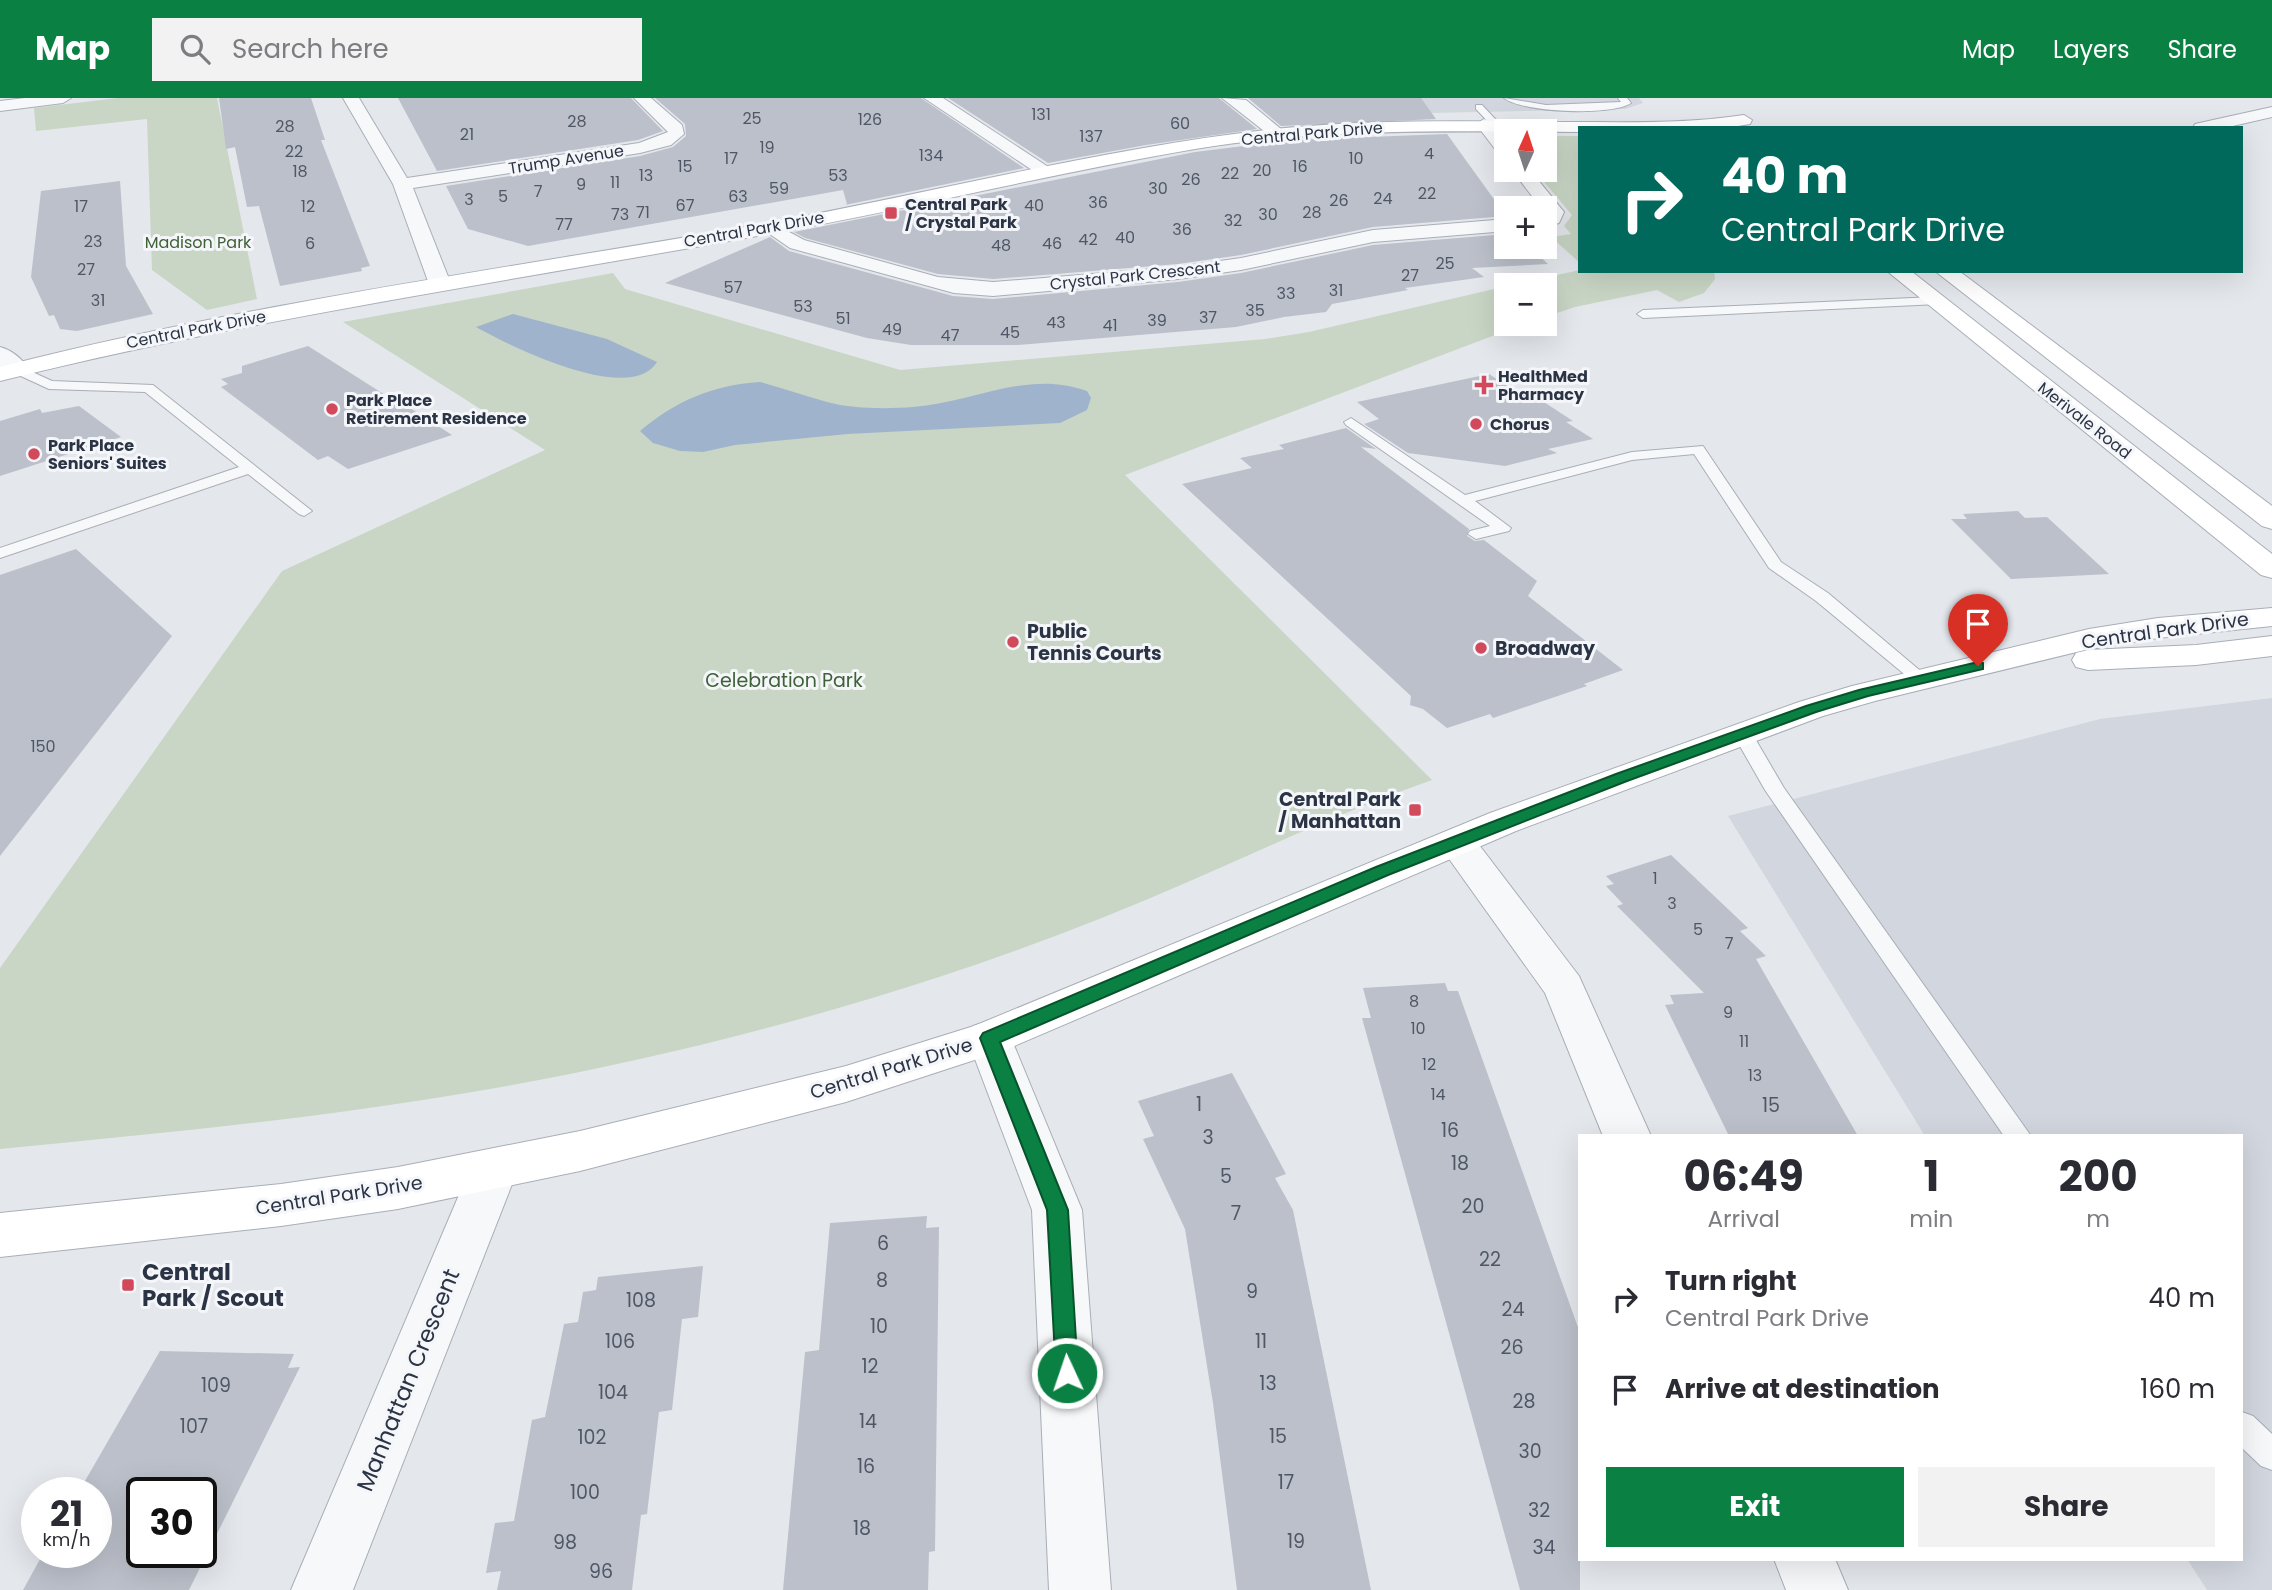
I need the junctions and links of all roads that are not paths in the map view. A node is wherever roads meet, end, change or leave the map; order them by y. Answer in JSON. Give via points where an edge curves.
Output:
{"nodes":[{"id":1,"x":63,"y":98,"type":"edge"},
{"id":2,"x":351,"y":98,"type":"edge"},
{"id":3,"x":642,"y":98,"type":"edge"},
{"id":4,"x":932,"y":98,"type":"edge"},
{"id":5,"x":1230,"y":98,"type":"edge"},
{"id":6,"x":1508,"y":98,"type":"edge"},
{"id":7,"x":1622,"y":98,"type":"edge"},
{"id":8,"x":1722,"y":104,"type":"dead end"},
{"id":9,"x":2,"y":111,"type":"edge"},
{"id":10,"x":2272,"y":112,"type":"edge"},
{"id":11,"x":1493,"y":120,"type":"joint"},
{"id":12,"x":1706,"y":120,"type":"edge"},
{"id":13,"x":1750,"y":124,"type":"edge"},
{"id":14,"x":1591,"y":126,"type":"edge"},
{"id":15,"x":1621,"y":126,"type":"edge"},
{"id":16,"x":2210,"y":126,"type":"edge"},
{"id":17,"x":1279,"y":134,"type":"junction"},
{"id":18,"x":1047,"y":172,"type":"junction"},
{"id":19,"x":1530,"y":182,"type":"edge"},
{"id":20,"x":402,"y":184,"type":"junction"},
{"id":21,"x":1541,"y":196,"type":"edge"},
{"id":22,"x":1494,"y":226,"type":"edge"},
{"id":23,"x":771,"y":228,"type":"junction"},
{"id":24,"x":1900,"y":273,"type":"edge"},
{"id":25,"x":1948,"y":273,"type":"edge"},
{"id":26,"x":440,"y":284,"type":"junction"},
{"id":27,"x":1935,"y":301,"type":"junction"},
{"id":28,"x":1643,"y":314,"type":"dead end"},
{"id":29,"x":6,"y":366,"type":"edge"},
{"id":30,"x":1351,"y":422,"type":"dead end"},
{"id":31,"x":1378,"y":441,"type":"junction"},
{"id":32,"x":1358,"y":445,"type":"dead end"},
{"id":33,"x":251,"y":468,"type":"junction"},
{"id":34,"x":1462,"y":500,"type":"junction"},
{"id":35,"x":304,"y":511,"type":"dead end"},
{"id":36,"x":2272,"y":520,"type":"edge"},
{"id":37,"x":1476,"y":534,"type":"dead end"},
{"id":38,"x":0,"y":553,"type":"edge"},
{"id":39,"x":2272,"y":569,"type":"edge"},
{"id":40,"x":2272,"y":617,"type":"edge"},
{"id":41,"x":2272,"y":646,"type":"edge"},
{"id":42,"x":1978,"y":666,"type":"junction"},
{"id":43,"x":1920,"y":678,"type":"junction"},
{"id":44,"x":1744,"y":734,"type":"junction"},
{"id":45,"x":1456,"y":842,"type":"junction"},
{"id":46,"x":989,"y":1038,"type":"junction"},
{"id":47,"x":1626,"y":1134,"type":"edge"},
{"id":48,"x":2017,"y":1134,"type":"edge"},
{"id":49,"x":494,"y":1169,"type":"junction"},
{"id":50,"x":0,"y":1235,"type":"edge"},
{"id":51,"x":2243,"y":1428,"type":"edge"},
{"id":52,"x":2272,"y":1455,"type":"edge"},
{"id":53,"x":1805,"y":1561,"type":"edge"},
{"id":54,"x":322,"y":1590,"type":"edge"},
{"id":55,"x":1080,"y":1590,"type":"edge"},
{"id":56,"x":1817,"y":1590,"type":"edge"}],
"edges":[{"from":1,"to":9,"type":"street"},
{"from":2,"to":20,"type":"street"},
{"from":3,"to":20,"type":"street","name":"Trump Avenue","via":[[676,134],[640,148]]},
{"from":4,"to":18,"type":"street"},
{"from":5,"to":17,"type":"street"},
{"from":6,"to":7,"type":"lane","via":[[1544,106],[1619,106],[1627,103]]},
{"from":8,"to":13,"type":"street"},
{"from":10,"to":16,"type":"street"},
{"from":11,"to":14,"type":"street","name":"Central Park Drive"},
{"from":11,"to":17,"type":"street","name":"Central Park Drive"},
{"from":12,"to":13,"type":"street","name":"Central Park Drive"},
{"from":12,"to":15,"type":"street","name":"Central Park Drive"},
{"from":17,"to":18,"type":"street","name":"Central Park Drive"},
{"from":18,"to":23,"type":"street","name":"Central Park Drive"},
{"from":19,"to":21,"type":"street"},
{"from":20,"to":26,"type":"street"},
{"from":22,"to":23,"type":"street","name":"Crystal Park Crescent","via":[[1373,236],[1178,274],[993,289],[920,279],[797,244]]},
{"from":23,"to":26,"type":"street","name":"Central Park Drive"},
{"from":24,"to":27,"type":"street","name":"Merivale Road"},
{"from":25,"to":36,"type":"street","name":"Merivale Road"},
{"from":26,"to":29,"type":"street","name":"Central Park Drive"},
{"from":27,"to":28,"type":"lane"},
{"from":27,"to":39,"type":"street","name":"Merivale Road"},
{"from":29,"to":33,"type":"lane","via":[[49,386],[148,388]]},
{"from":30,"to":31,"type":"lane"},
{"from":31,"to":32,"type":"lane"},
{"from":31,"to":34,"type":"lane"},
{"from":33,"to":35,"type":"lane"},
{"from":33,"to":38,"type":"lane"},
{"from":34,"to":37,"type":"lane","via":[[1503,528]]},
{"from":34,"to":43,"type":"lane","via":[[1632,456],[1698,449],[1775,565],[1822,597]]},
{"from":40,"to":42,"type":"street","name":"Central Park Drive","via":[[2089,639]]},
{"from":41,"to":42,"type":"street","name":"Central Park Drive","via":[[2196,655]]},
{"from":42,"to":43,"type":"street","name":"Central Park Drive"},
{"from":43,"to":44,"type":"street","name":"Central Park Drive","via":[[1811,709]]},
{"from":44,"to":45,"type":"street","name":"Central Park Drive"},
{"from":44,"to":48,"type":"lane","via":[[1775,790]]},
{"from":45,"to":46,"type":"street","name":"Central Park Drive"},
{"from":45,"to":47,"type":"street","via":[[1564,987]]},
{"from":46,"to":49,"type":"street","name":"Central Park Drive","via":[[846,1084],[683,1127]]},
{"from":46,"to":55,"type":"street","via":[[1057,1210]]},
{"from":49,"to":50,"type":"street","name":"Central Park Drive","via":[[281,1205]]},
{"from":49,"to":54,"type":"street","name":"Manhattan Crescent"},
{"from":51,"to":52,"type":"lane"},
{"from":53,"to":56,"type":"street"}]}
